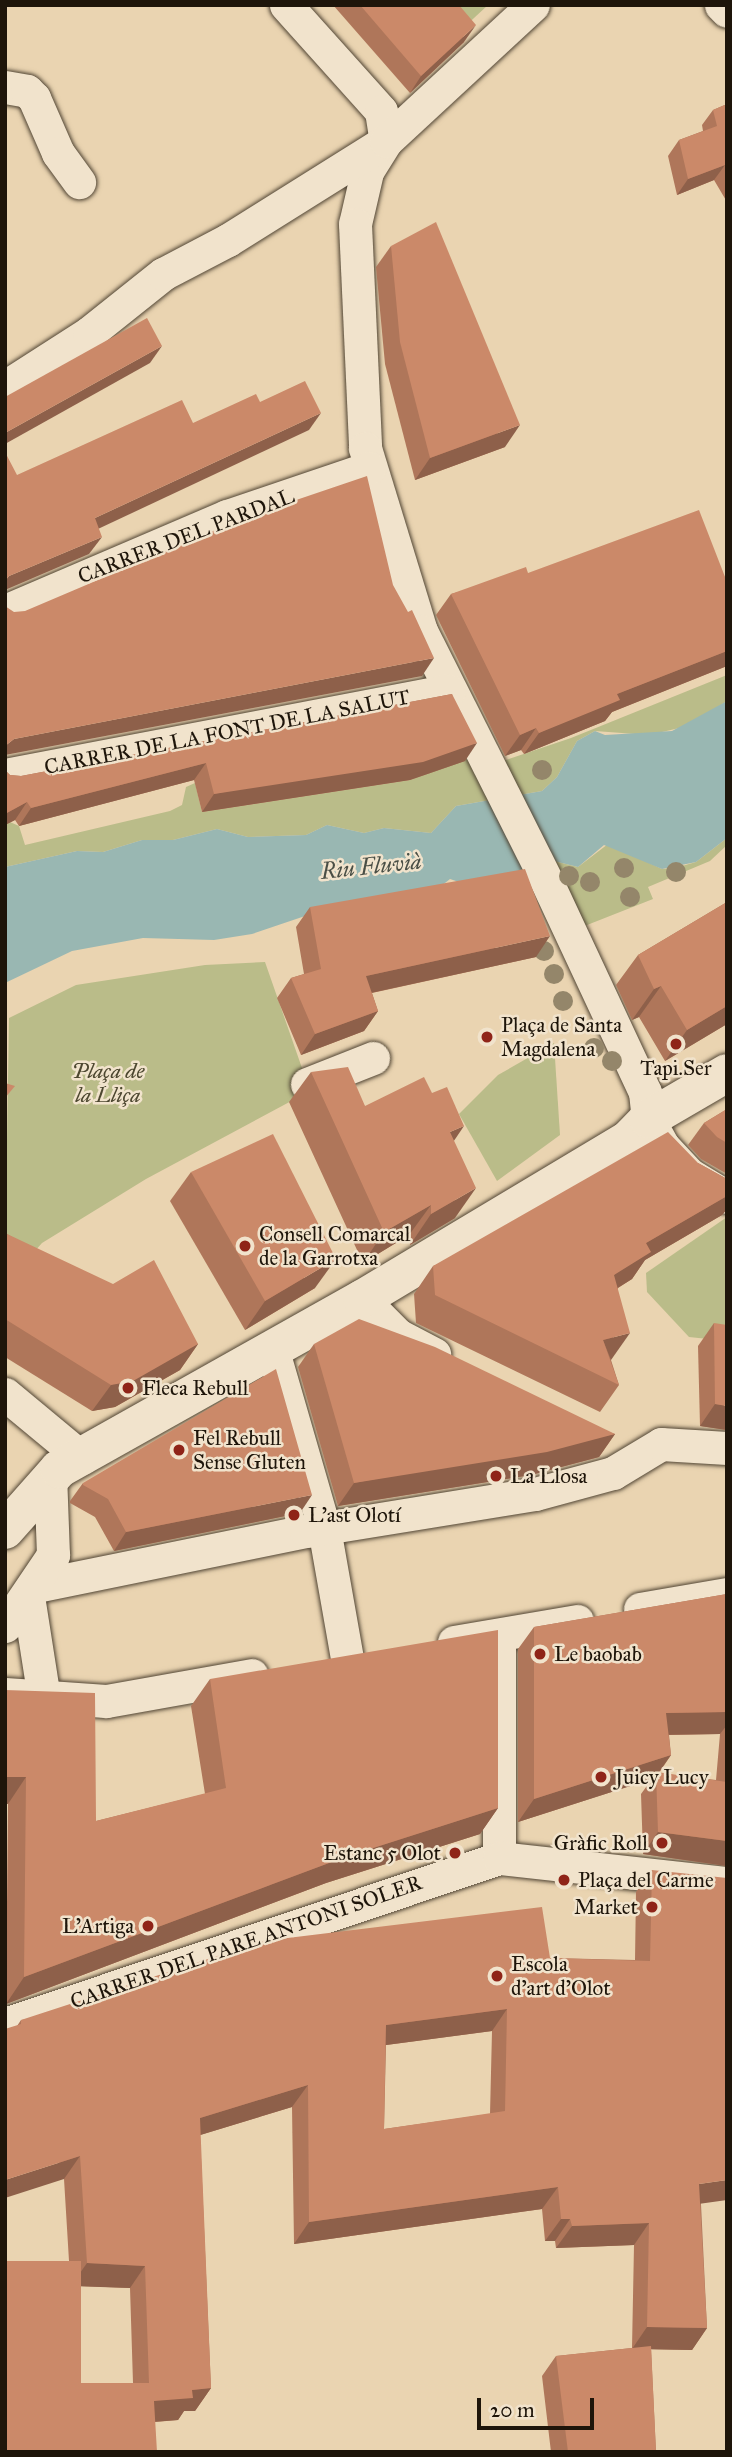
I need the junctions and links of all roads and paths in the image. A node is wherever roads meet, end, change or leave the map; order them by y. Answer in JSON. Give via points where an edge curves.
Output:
{"nodes":[{"id":1,"x":286,"y":5,"type":"edge"},
{"id":2,"x":533,"y":5,"type":"edge"},
{"id":3,"x":721,"y":5,"type":"edge"},
{"id":4,"x":727,"y":11,"type":"edge"},
{"id":5,"x":5,"y":87,"type":"edge"},
{"id":6,"x":386,"y":141,"type":"junction"},
{"id":7,"x":79,"y":182,"type":"dead end"},
{"id":8,"x":5,"y":387,"type":"edge"},
{"id":9,"x":369,"y":468,"type":"junction"},
{"id":10,"x":5,"y":611,"type":"edge"},
{"id":11,"x":449,"y":690,"type":"junction"},
{"id":12,"x":5,"y":775,"type":"edge"},
{"id":13,"x":373,"y":1058,"type":"dead end"},
{"id":14,"x":727,"y":1073,"type":"edge"},
{"id":15,"x":307,"y":1084,"type":"dead end"},
{"id":16,"x":655,"y":1132,"type":"junction"},
{"id":17,"x":727,"y":1197,"type":"edge"},
{"id":18,"x":362,"y":1299,"type":"junction"},
{"id":19,"x":273,"y":1351,"type":"junction"},
{"id":20,"x":463,"y":1369,"type":"edge"},
{"id":21,"x":6,"y":1396,"type":"edge"},
{"id":22,"x":607,"y":1437,"type":"edge"},
{"id":23,"x":727,"y":1448,"type":"edge"},
{"id":24,"x":637,"y":1461,"type":"junction"},
{"id":25,"x":66,"y":1467,"type":"junction"},
{"id":26,"x":324,"y":1528,"type":"junction"},
{"id":27,"x":5,"y":1530,"type":"edge"},
{"id":28,"x":32,"y":1591,"type":"junction"},
{"id":29,"x":727,"y":1594,"type":"edge"},
{"id":30,"x":5,"y":1626,"type":"edge"},
{"id":31,"x":499,"y":1635,"type":"junction"},
{"id":32,"x":416,"y":1648,"type":"edge"},
{"id":33,"x":347,"y":1659,"type":"edge"},
{"id":34,"x":281,"y":1670,"type":"edge"},
{"id":35,"x":5,"y":1694,"type":"edge"},
{"id":36,"x":44,"y":1698,"type":"junction"},
{"id":37,"x":494,"y":1860,"type":"junction"},
{"id":38,"x":727,"y":1883,"type":"edge"},
{"id":39,"x":5,"y":2024,"type":"edge"}],
"edges":[{"from":1,"to":6,"type":"street","via":[[381,111]]},
{"from":2,"to":6,"type":"street"},
{"from":3,"to":4,"type":"street"},
{"from":5,"to":7,"type":"street","via":[[27,91],[34,98],[58,153]]},
{"from":6,"to":8,"type":"street","via":[[228,240],[163,274],[89,333]]},
{"from":6,"to":9,"type":"street","via":[[367,172],[355,224]]},
{"from":9,"to":10,"type":"street","name":"CARRER DEL PARDAL","via":[[228,516]]},
{"from":9,"to":11,"type":"street","via":[[421,631]]},
{"from":11,"to":12,"type":"street","name":"CARRER DE LA FONT DE LA SALUT"},
{"from":11,"to":16,"type":"street","via":[[546,880],[645,1092]]},
{"from":13,"to":15,"type":"street"},
{"from":14,"to":16,"type":"main road"},
{"from":16,"to":17,"type":"street","via":[[689,1174]]},
{"from":16,"to":18,"type":"main road","via":[[628,1140]]},
{"from":18,"to":19,"type":"main road"},
{"from":18,"to":20,"type":"street","via":[[407,1341]]},
{"from":19,"to":25,"type":"main road"},
{"from":19,"to":26,"type":"street"},
{"from":21,"to":25,"type":"street"},
{"from":22,"to":24,"type":"street"},
{"from":23,"to":24,"type":"street","via":[[661,1444]]},
{"from":24,"to":26,"type":"street","via":[[598,1478],[535,1494]]},
{"from":25,"to":27,"type":"main road"},
{"from":25,"to":28,"type":"street","via":[[53,1555]]},
{"from":26,"to":28,"type":"street"},
{"from":26,"to":33,"type":"street"},
{"from":28,"to":30,"type":"street"},
{"from":28,"to":36,"type":"street"},
{"from":29,"to":31,"type":"street"},
{"from":31,"to":32,"type":"street"},
{"from":31,"to":37,"type":"street"},
{"from":34,"to":36,"type":"street","via":[[106,1701]]},
{"from":35,"to":36,"type":"street"},
{"from":37,"to":38,"type":"street"},
{"from":37,"to":39,"type":"street","name":"CARRER DEL PARE ANTONI SOLER"}]}
